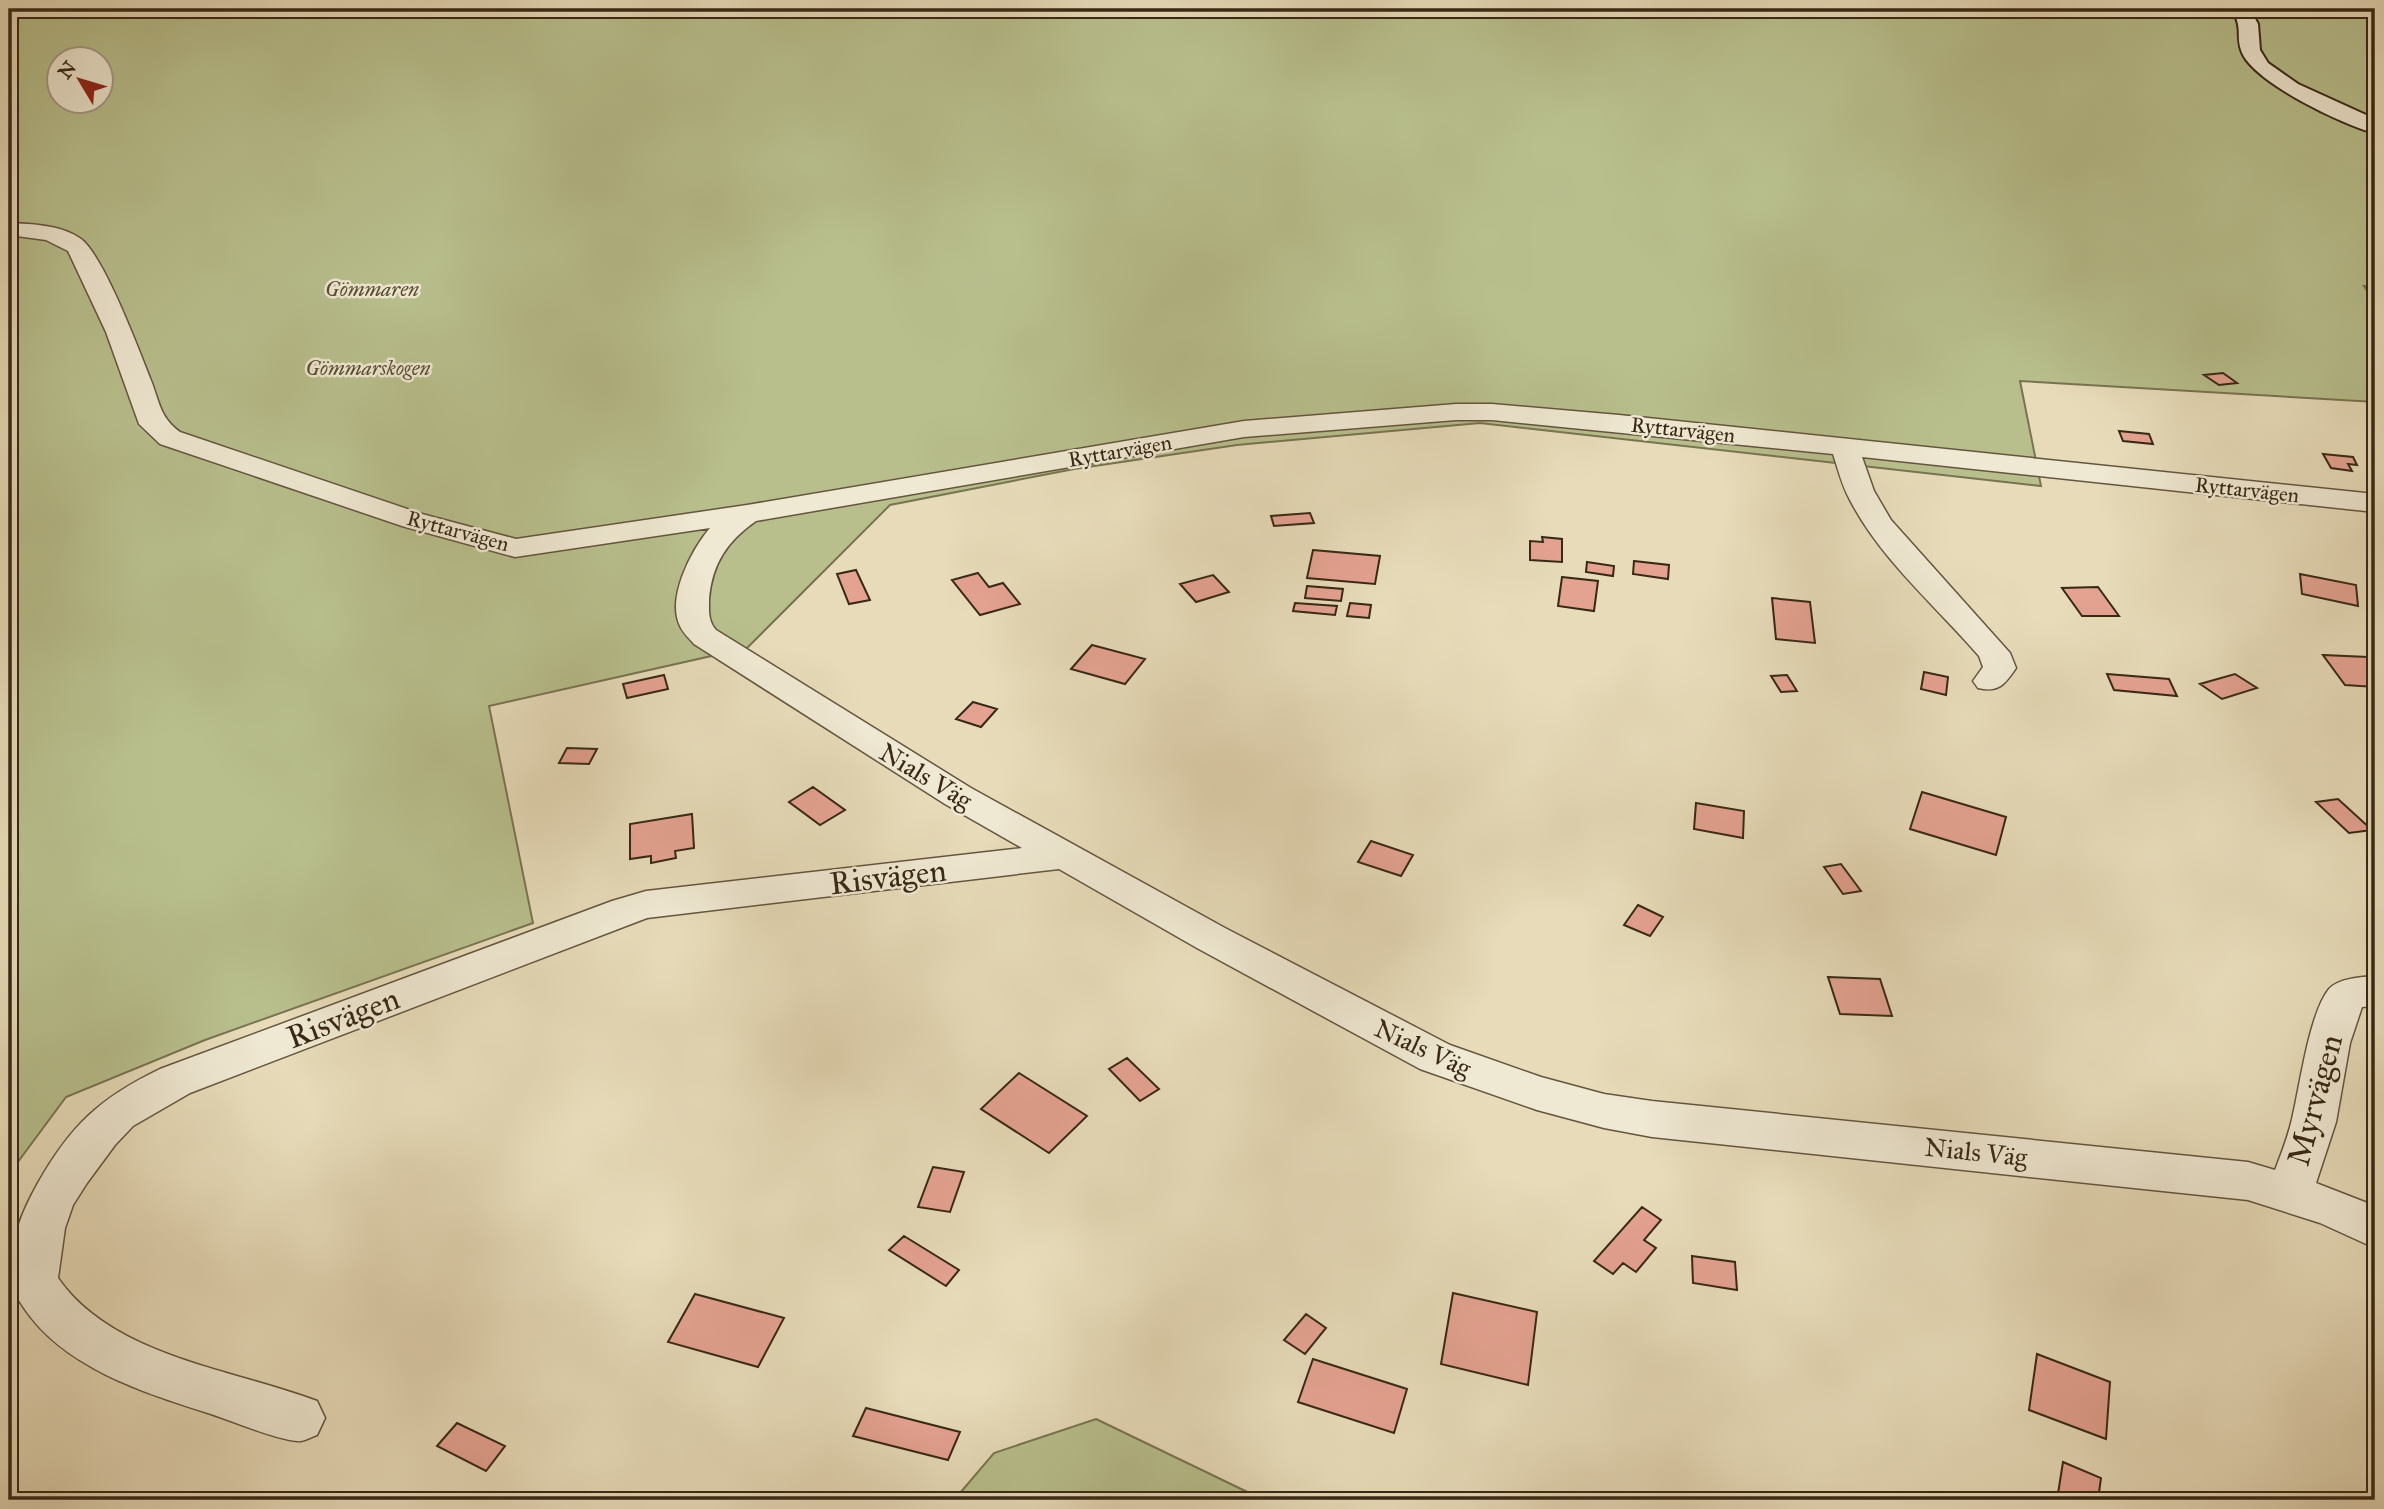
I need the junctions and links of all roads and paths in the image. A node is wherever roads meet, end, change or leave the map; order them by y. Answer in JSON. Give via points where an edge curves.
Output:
{"nodes":[{"id":1,"x":2241,"y":9,"type":"edge"},
{"id":2,"x":2375,"y":127,"type":"edge"},
{"id":3,"x":9,"y":229,"type":"edge"},
{"id":4,"x":1845,"y":448,"type":"junction"},
{"id":5,"x":2375,"y":502,"type":"edge"},
{"id":6,"x":747,"y":514,"type":"junction"},
{"id":7,"x":1990,"y":681,"type":"dead end"},
{"id":8,"x":1065,"y":856,"type":"junction"},
{"id":9,"x":2375,"y":991,"type":"edge"},
{"id":10,"x":2290,"y":1193,"type":"junction"},
{"id":11,"x":2375,"y":1228,"type":"edge"},
{"id":12,"x":299,"y":1418,"type":"dead end"}],
"edges":[{"from":1,"to":2,"type":"street","via":[[2249,23],[2250,50],[2261,68],[2291,89]]},
{"from":3,"to":6,"type":"street","name":"Ryttarvägen","via":[[40,232],[79,249],[122,340],[152,424],[170,438],[412,520],[514,548]]},
{"from":4,"to":5,"type":"street","name":"Ryttarvägen"},
{"from":4,"to":6,"type":"street","name":"Ryttarvägen","via":[[1530,414],[1444,413],[1244,429]]},
{"from":4,"to":7,"type":"street","via":[[1864,502],[1889,538],[1994,653],[2000,668]]},
{"from":6,"to":8,"type":"street","name":"Nials Väg","via":[[719,536],[694,578],[694,624],[705,637],[958,796]]},
{"from":8,"to":10,"type":"street","name":"Nials Väg","via":[[1435,1058],[1537,1093],[1652,1119],[2214,1176]]},
{"from":8,"to":12,"type":"street","name":"Risvägen","via":[[636,908],[175,1081],[110,1120],[47,1209],[36,1245],[34,1282],[62,1320],[117,1354]]},
{"from":9,"to":10,"type":"street","name":"Myrvägen","via":[[2345,998],[2329,1043],[2314,1122]]},
{"from":10,"to":11,"type":"street","name":"Nials Väg"}]}
